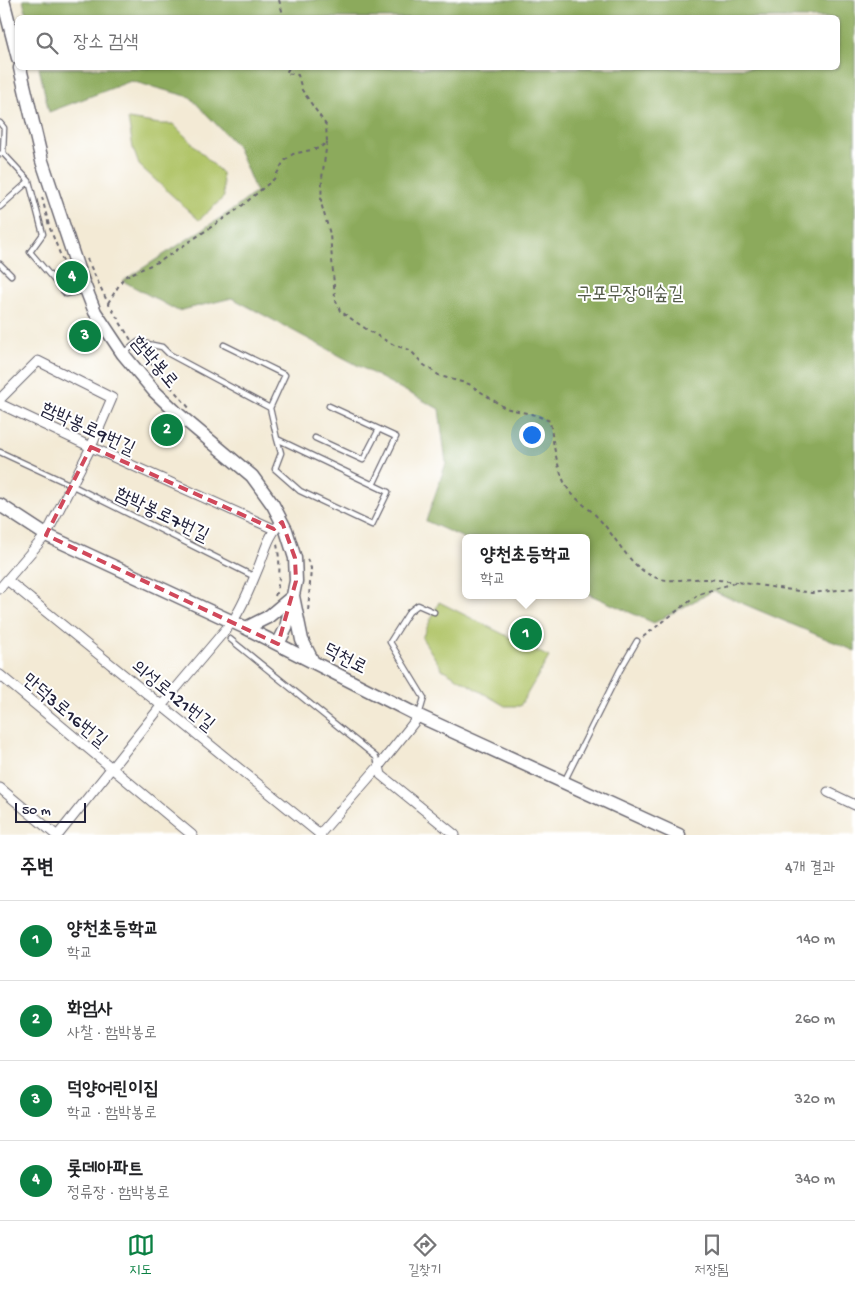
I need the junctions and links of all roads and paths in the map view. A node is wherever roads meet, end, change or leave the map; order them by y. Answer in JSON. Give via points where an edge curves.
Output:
{"nodes":[{"id":1,"x":3,"y":0,"type":"edge"},
{"id":2,"x":279,"y":0,"type":"edge"},
{"id":3,"x":283,"y":15,"type":"edge"},
{"id":4,"x":15,"y":46,"type":"edge"},
{"id":5,"x":20,"y":70,"type":"edge"},
{"id":6,"x":288,"y":70,"type":"edge"},
{"id":7,"x":0,"y":123,"type":"edge"},
{"id":8,"x":327,"y":142,"type":"junction"},
{"id":9,"x":2,"y":154,"type":"edge"},
{"id":10,"x":28,"y":181,"type":"junction"},
{"id":11,"x":0,"y":207,"type":"edge"},
{"id":12,"x":0,"y":264,"type":"edge"},
{"id":13,"x":11,"y":275,"type":"dead end"},
{"id":14,"x":86,"y":290,"type":"junction"},
{"id":15,"x":108,"y":303,"type":"dead end"},
{"id":16,"x":224,"y":344,"type":"dead end"},
{"id":17,"x":123,"y":354,"type":"junction"},
{"id":18,"x":0,"y":399,"type":"edge"},
{"id":19,"x":0,"y":404,"type":"edge"},
{"id":20,"x":329,"y":406,"type":"dead end"},
{"id":21,"x":270,"y":408,"type":"junction"},
{"id":22,"x":379,"y":429,"type":"junction"},
{"id":23,"x":315,"y":438,"type":"dead end"},
{"id":24,"x":277,"y":439,"type":"junction"},
{"id":25,"x":92,"y":447,"type":"junction"},
{"id":26,"x":0,"y":452,"type":"edge"},
{"id":27,"x":373,"y":485,"type":"junction"},
{"id":28,"x":71,"y":486,"type":"junction"},
{"id":29,"x":0,"y":505,"type":"edge"},
{"id":30,"x":278,"y":525,"type":"junction"},
{"id":31,"x":46,"y":535,"type":"junction"},
{"id":32,"x":255,"y":577,"type":"junction"},
{"id":33,"x":7,"y":580,"type":"junction"},
{"id":34,"x":737,"y":582,"type":"junction"},
{"id":35,"x":0,"y":588,"type":"edge"},
{"id":36,"x":855,"y":588,"type":"edge"},
{"id":37,"x":293,"y":596,"type":"junction"},
{"id":38,"x":274,"y":598,"type":"dead end"},
{"id":39,"x":434,"y":612,"type":"dead end"},
{"id":40,"x":232,"y":622,"type":"junction"},
{"id":41,"x":246,"y":628,"type":"junction"},
{"id":42,"x":230,"y":639,"type":"dead end"},
{"id":43,"x":637,"y":641,"type":"joint"},
{"id":44,"x":278,"y":644,"type":"junction"},
{"id":45,"x":313,"y":662,"type":"junction"},
{"id":46,"x":0,"y":675,"type":"edge"},
{"id":47,"x":162,"y":705,"type":"junction"},
{"id":48,"x":419,"y":716,"type":"junction"},
{"id":49,"x":379,"y":766,"type":"junction"},
{"id":50,"x":112,"y":768,"type":"junction"},
{"id":51,"x":564,"y":782,"type":"junction"},
{"id":52,"x":0,"y":788,"type":"edge"},
{"id":53,"x":828,"y":792,"type":"dead end"},
{"id":54,"x":855,"y":805,"type":"edge"},
{"id":55,"x":57,"y":835,"type":"edge"},
{"id":56,"x":192,"y":835,"type":"edge"},
{"id":57,"x":320,"y":835,"type":"edge"},
{"id":58,"x":455,"y":835,"type":"edge"},
{"id":59,"x":679,"y":835,"type":"edge"}],
"edges":[{"from":1,"to":4,"type":"main road"},
{"from":2,"to":3,"type":"path"},
{"from":5,"to":14,"type":"main road","name":"함박봉로","via":[[42,161]]},
{"from":6,"to":8,"type":"path","via":[[286,73],[298,75],[302,90],[326,125]]},
{"from":7,"to":9,"type":"lane","via":[[4,128]]},
{"from":8,"to":15,"type":"path","via":[[320,148],[293,154],[274,179],[238,209],[162,260],[124,277]]},
{"from":8,"to":34,"type":"path","via":[[321,203],[330,234],[335,298],[340,311],[369,332],[410,350],[440,376],[469,384],[506,408],[550,421],[557,462],[573,496],[596,515],[628,556],[646,572],[658,579],[676,581]]},
{"from":9,"to":10,"type":"lane"},
{"from":10,"to":11,"type":"lane"},
{"from":10,"to":14,"type":"lane","via":[[43,234],[30,252],[66,294]]},
{"from":12,"to":13,"type":"lane"},
{"from":14,"to":17,"type":"main road","name":"함박봉로","via":[[95,312]]},
{"from":16,"to":21,"type":"lane","via":[[285,375]]},
{"from":17,"to":21,"type":"lane","via":[[138,342],[162,347],[169,354]]},
{"from":17,"to":30,"type":"main road","name":"함박봉로","via":[[177,413],[252,476],[274,505]]},
{"from":18,"to":25,"type":"street","via":[[38,361],[112,398]]},
{"from":19,"to":25,"type":"street","name":"함박봉로9번길"},
{"from":20,"to":22,"type":"lane"},
{"from":21,"to":24,"type":"lane"},
{"from":22,"to":23,"type":"lane","via":[[363,460]]},
{"from":22,"to":27,"type":"lane","via":[[396,437]]},
{"from":24,"to":27,"type":"lane"},
{"from":24,"to":27,"type":"lane","via":[[281,453],[275,469],[300,491],[372,525],[388,492]]},
{"from":25,"to":28,"type":"street"},
{"from":25,"to":30,"type":"street","name":"함박봉로9번길"},
{"from":26,"to":28,"type":"lane","name":"함박봉로7번길"},
{"from":28,"to":31,"type":"street"},
{"from":28,"to":32,"type":"lane","name":"함박봉로7번길"},
{"from":29,"to":31,"type":"main road","name":"덕천로"},
{"from":30,"to":32,"type":"street"},
{"from":30,"to":37,"type":"main road","name":"함박봉로","via":[[295,558]]},
{"from":30,"to":38,"type":"path","via":[[280,560]]},
{"from":31,"to":33,"type":"street"},
{"from":31,"to":40,"type":"main road","name":"덕천로"},
{"from":32,"to":40,"type":"street"},
{"from":33,"to":35,"type":"street"},
{"from":33,"to":47,"type":"street","name":"의성로121번길"},
{"from":34,"to":36,"type":"path","via":[[812,593]]},
{"from":34,"to":43,"type":"path","via":[[699,594]]},
{"from":37,"to":41,"type":"main road","via":[[268,617]]},
{"from":37,"to":44,"type":"main road","name":"함박봉로","via":[[286,628]]},
{"from":37,"to":45,"type":"main road","via":[[302,640]]},
{"from":39,"to":48,"type":"lane","via":[[418,605],[409,612],[390,642],[424,698]]},
{"from":40,"to":41,"type":"main road","name":"덕천로"},
{"from":40,"to":47,"type":"street"},
{"from":41,"to":44,"type":"main road","name":"덕천로"},
{"from":42,"to":49,"type":"lane","via":[[376,757]]},
{"from":43,"to":51,"type":"lane"},
{"from":44,"to":45,"type":"main road","name":"덕천로"},
{"from":45,"to":48,"type":"main road","name":"덕천로"},
{"from":46,"to":50,"type":"street","name":"만덕3로16번길"},
{"from":47,"to":50,"type":"street"},
{"from":47,"to":57,"type":"street","name":"의성로121번길"},
{"from":48,"to":49,"type":"street"},
{"from":48,"to":51,"type":"main road","name":"덕천로"},
{"from":49,"to":57,"type":"street"},
{"from":49,"to":58,"type":"street","via":[[381,774]]},
{"from":50,"to":55,"type":"street"},
{"from":50,"to":56,"type":"street","name":"만덕3로16번길"},
{"from":51,"to":59,"type":"main road","name":"덕천로"},
{"from":52,"to":55,"type":"street"},
{"from":53,"to":54,"type":"street"}]}
